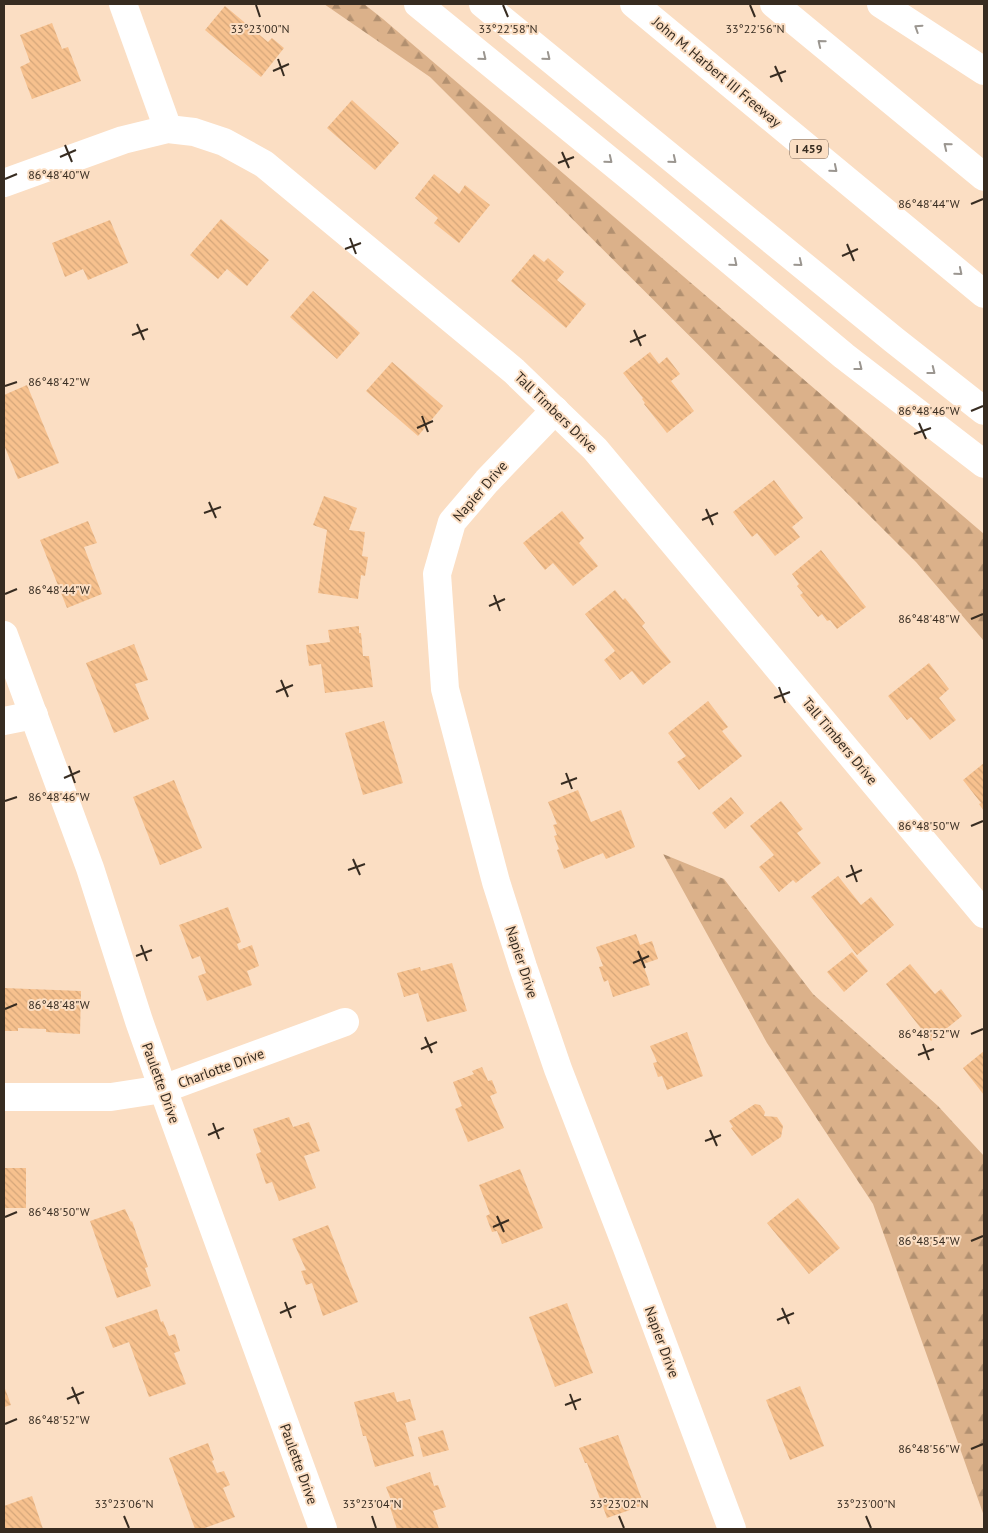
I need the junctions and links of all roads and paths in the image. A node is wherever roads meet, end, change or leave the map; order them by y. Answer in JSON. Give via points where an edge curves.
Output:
{"nodes":[{"id":1,"x":123,"y":4,"type":"edge"},
{"id":2,"x":418,"y":4,"type":"edge"},
{"id":3,"x":483,"y":4,"type":"edge"},
{"id":4,"x":634,"y":4,"type":"edge"},
{"id":5,"x":774,"y":4,"type":"edge"},
{"id":6,"x":881,"y":4,"type":"edge"},
{"id":7,"x":984,"y":71,"type":"edge"},
{"id":8,"x":168,"y":129,"type":"junction"},
{"id":9,"x":984,"y":177,"type":"edge"},
{"id":10,"x":4,"y":183,"type":"edge"},
{"id":11,"x":984,"y":294,"type":"edge"},
{"id":12,"x":555,"y":410,"type":"junction"},
{"id":13,"x":984,"y":411,"type":"edge"},
{"id":14,"x":984,"y":464,"type":"edge"},
{"id":15,"x":4,"y":635,"type":"edge"},
{"id":16,"x":34,"y":715,"type":"junction"},
{"id":17,"x":4,"y":721,"type":"edge"},
{"id":18,"x":984,"y":914,"type":"edge"},
{"id":19,"x":345,"y":1022,"type":"dead end"},
{"id":20,"x":163,"y":1090,"type":"junction"},
{"id":21,"x":4,"y":1098,"type":"edge"},
{"id":22,"x":323,"y":1529,"type":"edge"},
{"id":23,"x":732,"y":1529,"type":"edge"}],
"edges":[{"from":1,"to":8,"type":"main road"},
{"from":2,"to":14,"type":"main road","one_way":true,"via":[[844,356]]},
{"from":3,"to":13,"type":"main road","one_way":true},
{"from":4,"to":11,"type":"main road","name":"John M. Harbert III Freeway","number":"I 459","one_way":true},
{"from":9,"to":5,"type":"main road","one_way":true},
{"from":7,"to":6,"type":"main road","one_way":true},
{"from":8,"to":10,"type":"main road","name":"Tall Timbers Drive","via":[[123,140]]},
{"from":8,"to":12,"type":"main road","name":"Tall Timbers Drive","via":[[194,132],[224,142],[264,164],[514,371]]},
{"from":12,"to":18,"type":"main road","name":"Tall Timbers Drive","via":[[595,449]]},
{"from":12,"to":23,"type":"main road","name":"Napier Drive","via":[[487,480],[452,522],[437,574],[445,689],[496,882],[523,967],[558,1069]]},
{"from":15,"to":16,"type":"main road","name":"Paulette Drive"},
{"from":16,"to":17,"type":"main road"},
{"from":16,"to":20,"type":"main road","name":"Paulette Drive","via":[[90,868]]},
{"from":19,"to":20,"type":"main road","name":"Charlotte Drive"},
{"from":20,"to":21,"type":"main road","name":"Charlotte Drive","via":[[111,1097]]},
{"from":20,"to":22,"type":"main road","name":"Paulette Drive"}]}
